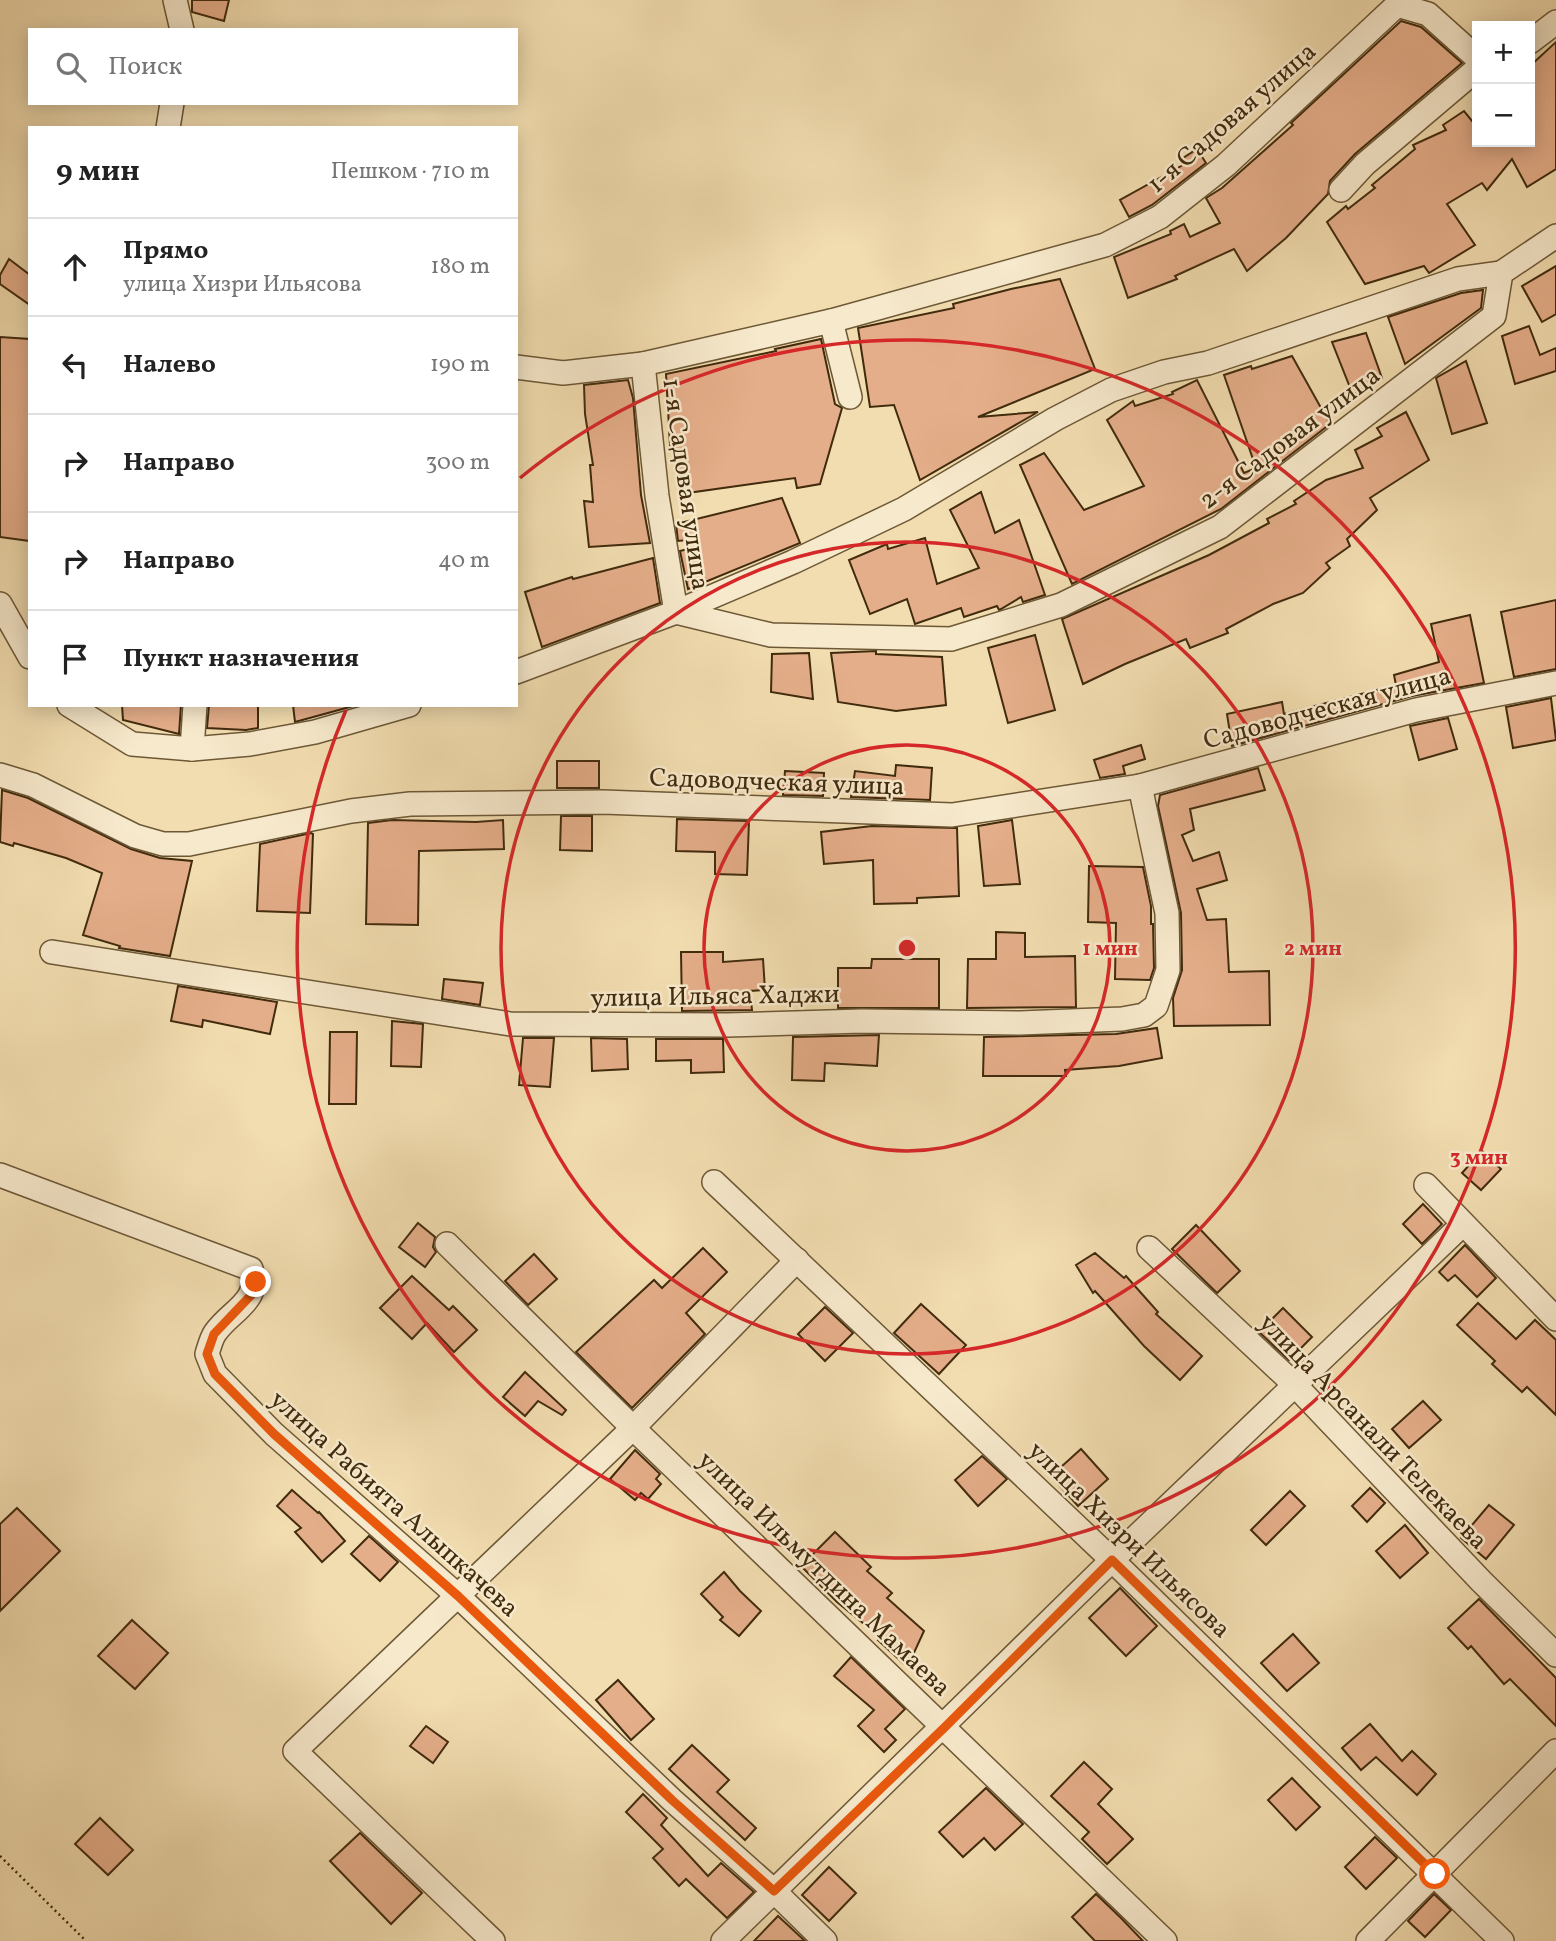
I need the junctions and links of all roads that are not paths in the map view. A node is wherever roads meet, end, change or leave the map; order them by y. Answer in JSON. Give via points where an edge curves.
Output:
{"nodes":[{"id":1,"x":175,"y":0,"type":"edge"},
{"id":2,"x":1556,"y":22,"type":"edge"},
{"id":3,"x":182,"y":28,"type":"edge"},
{"id":4,"x":1535,"y":38,"type":"edge"},
{"id":5,"x":1472,"y":54,"type":"edge"},
{"id":6,"x":1472,"y":73,"type":"edge"},
{"id":7,"x":172,"y":105,"type":"edge"},
{"id":8,"x":168,"y":126,"type":"edge"},
{"id":9,"x":1341,"y":190,"type":"dead end"},
{"id":10,"x":1556,"y":236,"type":"edge"},
{"id":11,"x":1501,"y":273,"type":"junction"},
{"id":12,"x":831,"y":321,"type":"junction"},
{"id":13,"x":643,"y":364,"type":"junction"},
{"id":14,"x":518,"y":367,"type":"edge"},
{"id":15,"x":850,"y":397,"type":"dead end"},
{"id":16,"x":0,"y":604,"type":"edge"},
{"id":17,"x":676,"y":612,"type":"junction"},
{"id":18,"x":28,"y":653,"type":"edge"},
{"id":19,"x":518,"y":671,"type":"edge"},
{"id":20,"x":1556,"y":683,"type":"edge"},
{"id":21,"x":72,"y":707,"type":"edge"},
{"id":22,"x":195,"y":707,"type":"edge"},
{"id":23,"x":402,"y":707,"type":"edge"},
{"id":24,"x":192,"y":749,"type":"junction"},
{"id":25,"x":0,"y":775,"type":"edge"},
{"id":26,"x":1140,"y":786,"type":"junction"},
{"id":27,"x":52,"y":952,"type":"dead end"},
{"id":28,"x":0,"y":1175,"type":"edge"},
{"id":29,"x":714,"y":1182,"type":"dead end"},
{"id":30,"x":1426,"y":1185,"type":"dead end"},
{"id":31,"x":1464,"y":1224,"type":"junction"},
{"id":32,"x":447,"y":1244,"type":"dead end"},
{"id":33,"x":1149,"y":1248,"type":"dead end"},
{"id":34,"x":797,"y":1260,"type":"junction"},
{"id":35,"x":1556,"y":1319,"type":"edge"},
{"id":36,"x":1294,"y":1384,"type":"junction"},
{"id":37,"x":634,"y":1428,"type":"junction"},
{"id":38,"x":1112,"y":1560,"type":"junction"},
{"id":39,"x":458,"y":1596,"type":"junction"},
{"id":40,"x":1556,"y":1655,"type":"edge"},
{"id":41,"x":945,"y":1727,"type":"junction"},
{"id":42,"x":1556,"y":1751,"type":"edge"},
{"id":43,"x":1435,"y":1874,"type":"junction"},
{"id":44,"x":774,"y":1891,"type":"junction"},
{"id":45,"x":493,"y":1941,"type":"edge"},
{"id":46,"x":723,"y":1941,"type":"edge"},
{"id":47,"x":825,"y":1941,"type":"edge"},
{"id":48,"x":1165,"y":1941,"type":"edge"},
{"id":49,"x":1368,"y":1941,"type":"edge"},
{"id":50,"x":1502,"y":1941,"type":"edge"}],
"edges":[{"from":1,"to":3,"type":"street"},
{"from":2,"to":4,"type":"street"},
{"from":5,"to":12,"type":"street","name":"1-я Садовая улица","via":[[1428,15],[1397,5],[1226,165],[1160,217],[1105,245]]},
{"from":6,"to":9,"type":"street"},
{"from":7,"to":8,"type":"street"},
{"from":10,"to":11,"type":"street"},
{"from":11,"to":17,"type":"street","via":[[1458,279],[1208,363],[1111,390],[904,509]]},
{"from":11,"to":17,"type":"street","name":"2-я Садовая улица","via":[[1494,316],[1220,527],[1061,605],[951,639],[771,635]]},
{"from":12,"to":13,"type":"street","name":"1-я Садовая улица"},
{"from":12,"to":15,"type":"street"},
{"from":13,"to":14,"type":"street","name":"1-я Садовая улица","via":[[563,373]]},
{"from":13,"to":17,"type":"street","name":"1-я Садовая улица","via":[[657,496]]},
{"from":16,"to":18,"type":"street"},
{"from":17,"to":19,"type":"street"},
{"from":20,"to":26,"type":"street","name":"Садоводческая улица","via":[[1416,709]]},
{"from":21,"to":24,"type":"street","via":[[132,744]]},
{"from":22,"to":24,"type":"street"},
{"from":23,"to":24,"type":"street","via":[[315,732]]},
{"from":25,"to":26,"type":"street","name":"Садоводческая улица","via":[[33,785],[135,836],[163,844],[189,844],[351,811],[410,804],[603,802],[952,816]]},
{"from":26,"to":27,"type":"street","name":"улица Ильяса Хаджи","via":[[1167,913],[1168,970],[1156,1006],[1144,1015],[1122,1019],[510,1024]]},
{"from":28,"to":39,"type":"street","name":"улица Рабията Алыпкачева","via":[[251,1269],[256,1282],[253,1293],[214,1334],[207,1354],[215,1374],[274,1434]]},
{"from":29,"to":34,"type":"street","name":"улица Хизри Ильясова"},
{"from":30,"to":31,"type":"street"},
{"from":31,"to":35,"type":"street"},
{"from":31,"to":36,"type":"street"},
{"from":32,"to":37,"type":"street","name":"улица Ильмутдина Мамаева"},
{"from":33,"to":36,"type":"street","name":"улица Арсанали Телекаева"},
{"from":34,"to":37,"type":"street"},
{"from":34,"to":38,"type":"street","name":"улица Хизри Ильясова"},
{"from":36,"to":38,"type":"street"},
{"from":36,"to":40,"type":"street","name":"улица Арсанали Телекаева"},
{"from":37,"to":39,"type":"street"},
{"from":37,"to":41,"type":"street","name":"улица Ильмутдина Мамаева"},
{"from":38,"to":41,"type":"street"},
{"from":38,"to":43,"type":"street","name":"улица Хизри Ильясова"},
{"from":39,"to":44,"type":"street","name":"улица Рабията Алыпкачева"},
{"from":39,"to":45,"type":"street","via":[[295,1751]]},
{"from":41,"to":44,"type":"street"},
{"from":41,"to":48,"type":"street","name":"улица Ильмутдина Мамаева"},
{"from":42,"to":43,"type":"street"},
{"from":43,"to":49,"type":"street"},
{"from":43,"to":50,"type":"street","name":"улица Хизри Ильясова"},
{"from":44,"to":46,"type":"street"},
{"from":44,"to":47,"type":"street","name":"улица Рабията Алыпкачева"}]}
